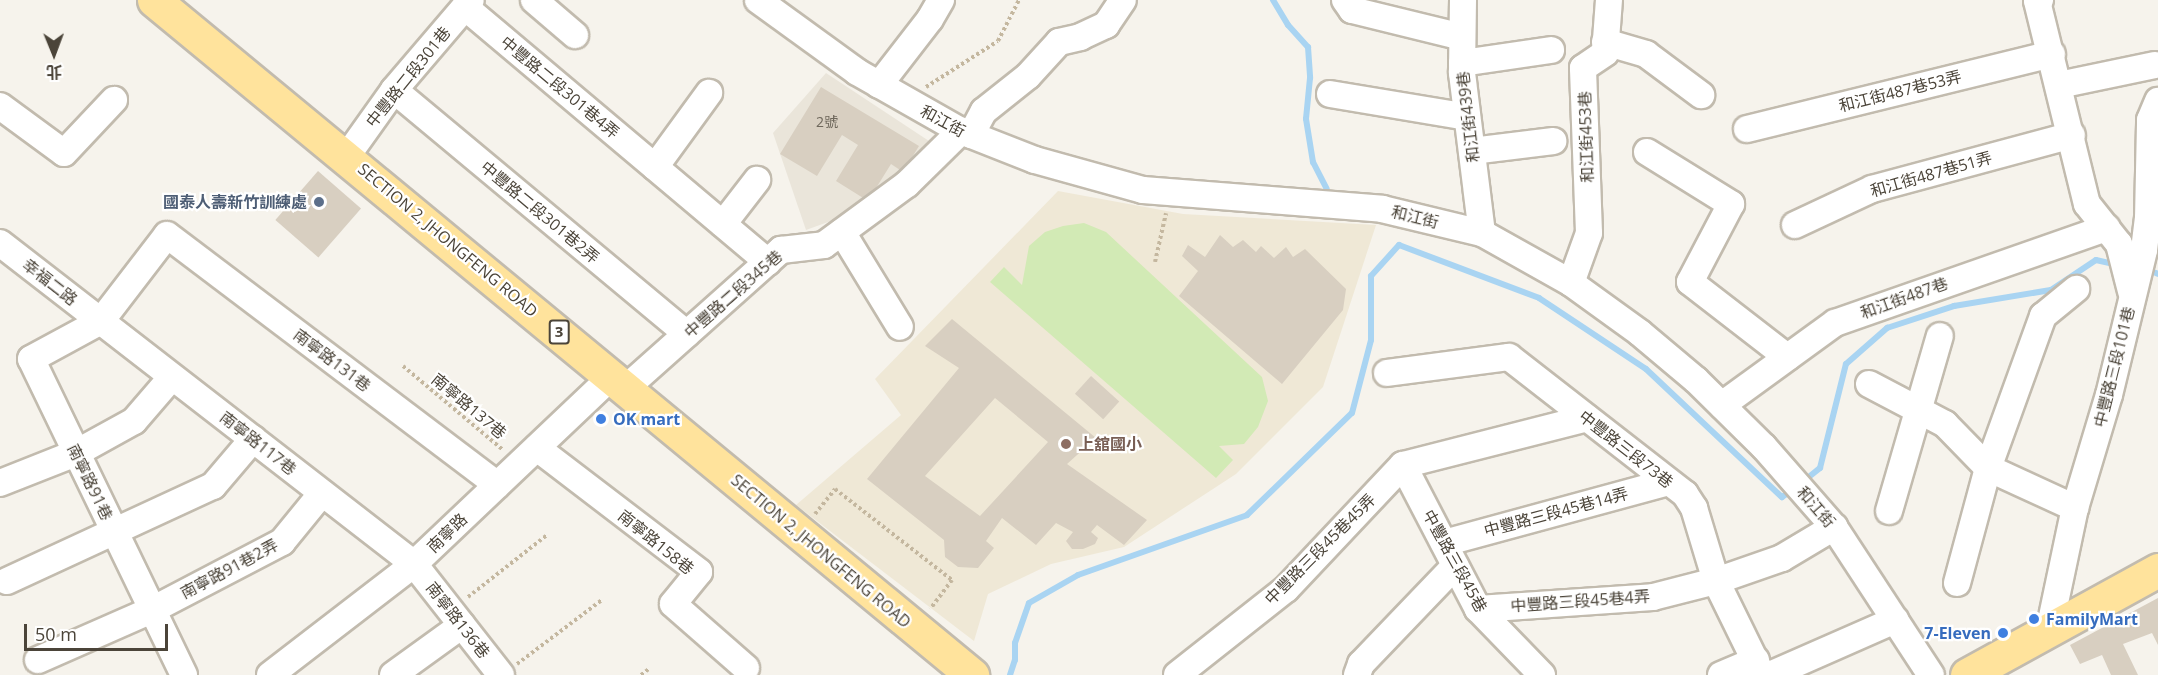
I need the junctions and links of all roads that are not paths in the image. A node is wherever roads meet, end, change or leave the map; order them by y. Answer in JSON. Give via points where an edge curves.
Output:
{"nodes":[{"id":1,"x":154,"y":0,"type":"edge"},
{"id":2,"x":534,"y":0,"type":"edge"},
{"id":3,"x":758,"y":0,"type":"edge"},
{"id":4,"x":940,"y":0,"type":"edge"},
{"id":5,"x":1123,"y":0,"type":"edge"},
{"id":6,"x":1345,"y":0,"type":"edge"},
{"id":7,"x":1609,"y":0,"type":"edge"},
{"id":8,"x":2038,"y":0,"type":"edge"},
{"id":9,"x":1461,"y":1,"type":"edge"},
{"id":10,"x":468,"y":3,"type":"edge"},
{"id":11,"x":575,"y":35,"type":"dead end"},
{"id":12,"x":1462,"y":37,"type":"junction"},
{"id":13,"x":1605,"y":42,"type":"junction"},
{"id":14,"x":1551,"y":50,"type":"dead end"},
{"id":15,"x":2052,"y":54,"type":"junction"},
{"id":16,"x":1462,"y":63,"type":"junction"},
{"id":17,"x":2155,"y":65,"type":"dead end"},
{"id":18,"x":879,"y":85,"type":"junction"},
{"id":19,"x":2059,"y":85,"type":"junction"},
{"id":20,"x":394,"y":90,"type":"junction"},
{"id":21,"x":710,"y":93,"type":"dead end"},
{"id":22,"x":1330,"y":94,"type":"dead end"},
{"id":23,"x":1701,"y":95,"type":"dead end"},
{"id":24,"x":114,"y":100,"type":"dead end"},
{"id":25,"x":2158,"y":100,"type":"edge"},
{"id":26,"x":0,"y":106,"type":"edge"},
{"id":27,"x":1467,"y":117,"type":"junction"},
{"id":28,"x":1748,"y":129,"type":"dead end"},
{"id":29,"x":966,"y":133,"type":"junction"},
{"id":30,"x":2072,"y":135,"type":"junction"},
{"id":31,"x":1553,"y":141,"type":"dead end"},
{"id":32,"x":1472,"y":151,"type":"junction"},
{"id":33,"x":1647,"y":152,"type":"dead end"},
{"id":34,"x":346,"y":156,"type":"junction"},
{"id":35,"x":655,"y":167,"type":"junction"},
{"id":36,"x":757,"y":180,"type":"dead end"},
{"id":37,"x":2153,"y":192,"type":"edge"},
{"id":38,"x":723,"y":224,"type":"junction"},
{"id":39,"x":1795,"y":225,"type":"dead end"},
{"id":40,"x":2106,"y":228,"type":"junction"},
{"id":41,"x":842,"y":232,"type":"junction"},
{"id":42,"x":1482,"y":233,"type":"junction"},
{"id":43,"x":0,"y":243,"type":"edge"},
{"id":44,"x":2151,"y":254,"type":"edge"},
{"id":45,"x":768,"y":262,"type":"junction"},
{"id":46,"x":1571,"y":283,"type":"junction"},
{"id":47,"x":2076,"y":290,"type":"dead end"},
{"id":48,"x":2132,"y":294,"type":"junction"},
{"id":49,"x":101,"y":321,"type":"junction"},
{"id":50,"x":900,"y":327,"type":"dead end"},
{"id":51,"x":687,"y":334,"type":"junction"},
{"id":52,"x":1940,"y":336,"type":"dead end"},
{"id":53,"x":1787,"y":357,"type":"junction"},
{"id":54,"x":1387,"y":373,"type":"dead end"},
{"id":55,"x":172,"y":377,"type":"junction"},
{"id":56,"x":619,"y":382,"type":"junction"},
{"id":57,"x":1869,"y":384,"type":"dead end"},
{"id":58,"x":1722,"y":405,"type":"junction"},
{"id":59,"x":1918,"y":410,"type":"junction"},
{"id":60,"x":1587,"y":418,"type":"junction"},
{"id":61,"x":253,"y":439,"type":"junction"},
{"id":62,"x":76,"y":453,"type":"junction"},
{"id":63,"x":528,"y":456,"type":"junction"},
{"id":64,"x":1403,"y":465,"type":"junction"},
{"id":65,"x":1988,"y":468,"type":"junction"},
{"id":66,"x":1669,"y":482,"type":"junction"},
{"id":67,"x":0,"y":483,"type":"edge"},
{"id":68,"x":497,"y":485,"type":"junction"},
{"id":69,"x":322,"y":493,"type":"junction"},
{"id":70,"x":2075,"y":508,"type":"junction"},
{"id":71,"x":1889,"y":512,"type":"dead end"},
{"id":72,"x":1834,"y":526,"type":"junction"},
{"id":73,"x":115,"y":532,"type":"junction"},
{"id":74,"x":1444,"y":543,"type":"junction"},
{"id":75,"x":414,"y":564,"type":"junction"},
{"id":76,"x":1455,"y":566,"type":"junction"},
{"id":77,"x":2158,"y":570,"type":"edge"},
{"id":78,"x":1716,"y":580,"type":"junction"},
{"id":79,"x":7,"y":581,"type":"dead end"},
{"id":80,"x":1957,"y":583,"type":"dead end"},
{"id":81,"x":1479,"y":609,"type":"junction"},
{"id":82,"x":152,"y":610,"type":"junction"},
{"id":83,"x":456,"y":618,"type":"junction"},
{"id":84,"x":1895,"y":620,"type":"junction"},
{"id":85,"x":2049,"y":632,"type":"junction"},
{"id":86,"x":38,"y":660,"type":"dead end"},
{"id":87,"x":746,"y":668,"type":"dead end"},
{"id":88,"x":1762,"y":670,"type":"edge"},
{"id":89,"x":967,"y":671,"type":"edge"},
{"id":90,"x":506,"y":672,"type":"edge"},
{"id":91,"x":184,"y":675,"type":"edge"},
{"id":92,"x":270,"y":675,"type":"edge"},
{"id":93,"x":393,"y":675,"type":"edge"},
{"id":94,"x":1177,"y":675,"type":"edge"},
{"id":95,"x":1357,"y":675,"type":"edge"},
{"id":96,"x":1542,"y":675,"type":"edge"},
{"id":97,"x":1721,"y":675,"type":"edge"},
{"id":98,"x":1931,"y":675,"type":"edge"},
{"id":99,"x":1967,"y":675,"type":"edge"}],
"edges":[{"from":1,"to":34,"type":"main road","name":"SECTION 2, JHONGFENG ROAD","number":"3"},
{"from":2,"to":11,"type":"street"},
{"from":3,"to":18,"type":"street","name":"和江街"},
{"from":4,"to":18,"type":"street"},
{"from":5,"to":29,"type":"street","name":"中豐路二段345巷","via":[[1106,25],[1059,42],[1028,76],[984,111]]},
{"from":6,"to":12,"type":"street","via":[[1352,10]]},
{"from":7,"to":13,"type":"street"},
{"from":8,"to":15,"type":"street"},
{"from":9,"to":12,"type":"street","name":"和江街439巷"},
{"from":10,"to":20,"type":"street","name":"中豐路二段301巷"},
{"from":10,"to":35,"type":"street","name":"中豐路二段301巷4弄"},
{"from":12,"to":16,"type":"street","name":"和江街439巷"},
{"from":13,"to":23,"type":"street","via":[[1646,54]]},
{"from":13,"to":46,"type":"street","name":"和江街453巷","via":[[1605,53],[1583,68],[1589,233]]},
{"from":14,"to":16,"type":"street"},
{"from":15,"to":19,"type":"street"},
{"from":15,"to":28,"type":"street","name":"和江街487巷53弄"},
{"from":16,"to":27,"type":"street","name":"和江街439巷"},
{"from":17,"to":19,"type":"street"},
{"from":18,"to":29,"type":"street","name":"和江街"},
{"from":19,"to":30,"type":"street"},
{"from":20,"to":34,"type":"street","name":"中豐路二段301巷"},
{"from":20,"to":51,"type":"street","name":"中豐路二段301巷2弄"},
{"from":21,"to":35,"type":"street"},
{"from":22,"to":27,"type":"street"},
{"from":24,"to":26,"type":"street","via":[[64,153]]},
{"from":25,"to":37,"type":"street","name":"中豐路三段101巷","via":[[2150,120]]},
{"from":27,"to":32,"type":"street","name":"和江街439巷"},
{"from":29,"to":41,"type":"street","name":"中豐路二段345巷","via":[[907,184]]},
{"from":29,"to":42,"type":"street","name":"和江街","via":[[1035,160],[1143,190],[1382,209]]},
{"from":30,"to":39,"type":"street","name":"和江街487巷51弄","via":[[1872,189]]},
{"from":30,"to":40,"type":"street","via":[[2087,204]]},
{"from":31,"to":32,"type":"street"},
{"from":32,"to":42,"type":"street","name":"和江街439巷"},
{"from":33,"to":53,"type":"street","via":[[1731,204],[1690,282]]},
{"from":34,"to":56,"type":"main road","name":"SECTION 2, JHONGFENG ROAD","number":"3"},
{"from":35,"to":38,"type":"street","name":"中豐路二段301巷4弄"},
{"from":36,"to":38,"type":"street"},
{"from":37,"to":44,"type":"street","name":"中豐路三段101巷","via":[[2148,219]]},
{"from":38,"to":45,"type":"street","name":"中豐路二段301巷4弄"},
{"from":40,"to":48,"type":"street","via":[[2119,244]]},
{"from":40,"to":53,"type":"street","name":"和江街487巷","via":[[1835,323]]},
{"from":41,"to":45,"type":"street","name":"中豐路二段345巷","via":[[824,245],[781,250]]},
{"from":41,"to":50,"type":"street"},
{"from":42,"to":46,"type":"street","name":"和江街"},
{"from":43,"to":49,"type":"street","name":"幸福二路"},
{"from":44,"to":48,"type":"street","name":"中豐路三段101巷"},
{"from":45,"to":51,"type":"street","name":"中豐路二段345巷"},
{"from":46,"to":58,"type":"street","name":"和江街","via":[[1640,333]]},
{"from":47,"to":65,"type":"street","via":[[2043,316]]},
{"from":48,"to":70,"type":"street","name":"中豐路三段101巷","via":[[2109,395]]},
{"from":49,"to":55,"type":"street","name":"南寧路117巷"},
{"from":49,"to":62,"type":"street","name":"南寧路91巷","via":[[31,360]]},
{"from":49,"to":68,"type":"street","name":"南寧路131巷","via":[[167,235]]},
{"from":51,"to":56,"type":"street","name":"中豐路二段345巷"},
{"from":52,"to":59,"type":"street"},
{"from":53,"to":58,"type":"street","name":"和江街487巷"},
{"from":54,"to":60,"type":"street","name":"中豐路三段73巷","via":[[1509,357]]},
{"from":55,"to":61,"type":"street","name":"南寧路117巷"},
{"from":55,"to":62,"type":"street","via":[[134,421]]},
{"from":56,"to":63,"type":"street","name":"南寧路"},
{"from":56,"to":89,"type":"main road","name":"SECTION 2, JHONGFENG ROAD","number":"3"},
{"from":57,"to":59,"type":"street"},
{"from":58,"to":72,"type":"street","name":"和江街"},
{"from":59,"to":65,"type":"street","via":[[1945,424]]},
{"from":59,"to":71,"type":"street"},
{"from":60,"to":64,"type":"street"},
{"from":60,"to":66,"type":"street","name":"中豐路三段73巷"},
{"from":61,"to":69,"type":"street","name":"南寧路117巷"},
{"from":61,"to":73,"type":"street","via":[[213,486]]},
{"from":62,"to":67,"type":"street"},
{"from":62,"to":73,"type":"street","name":"南寧路91巷"},
{"from":63,"to":68,"type":"street","name":"南寧路"},
{"from":63,"to":87,"type":"street","name":"南寧路158巷","via":[[699,572],[673,604]]},
{"from":64,"to":74,"type":"street","name":"中豐路三段45巷"},
{"from":64,"to":94,"type":"street","name":"中豐路三段45巷45弄","via":[[1286,589]]},
{"from":65,"to":70,"type":"street"},
{"from":65,"to":80,"type":"street"},
{"from":66,"to":74,"type":"street","name":"中豐路三段45巷14弄"},
{"from":66,"to":78,"type":"street","name":"中豐路三段73巷","via":[[1685,494],[1694,508]]},
{"from":68,"to":75,"type":"street","name":"南寧路"},
{"from":69,"to":75,"type":"street","name":"南寧路117巷"},
{"from":69,"to":82,"type":"street","name":"南寧路91巷2弄","via":[[282,542]]},
{"from":70,"to":85,"type":"street","name":"中豐路三段101巷"},
{"from":72,"to":78,"type":"street","name":"中豐路三段45巷4弄","via":[[1782,558]]},
{"from":72,"to":84,"type":"street","name":"和江街"},
{"from":73,"to":79,"type":"street"},
{"from":73,"to":82,"type":"street","name":"南寧路91巷"},
{"from":74,"to":76,"type":"street","name":"中豐路三段45巷"},
{"from":75,"to":83,"type":"street","name":"南寧路136巷"},
{"from":75,"to":92,"type":"street","name":"南寧路"},
{"from":76,"to":81,"type":"street","name":"中豐路三段45巷"},
{"from":76,"to":95,"type":"street","via":[[1361,664]]},
{"from":77,"to":85,"type":"main road"},
{"from":78,"to":81,"type":"street","name":"中豐路三段45巷4弄","via":[[1653,597]]},
{"from":78,"to":88,"type":"street","name":"中豐路三段73巷"},
{"from":81,"to":96,"type":"street","name":"中豐路三段45巷"},
{"from":82,"to":86,"type":"street","name":"南寧路91巷2弄"},
{"from":82,"to":91,"type":"street","name":"南寧路91巷"},
{"from":83,"to":90,"type":"street","name":"南寧路136巷"},
{"from":83,"to":93,"type":"street"},
{"from":84,"to":88,"type":"street"},
{"from":84,"to":98,"type":"street","name":"和江街"},
{"from":85,"to":99,"type":"main road"},
{"from":88,"to":97,"type":"street"}]}
